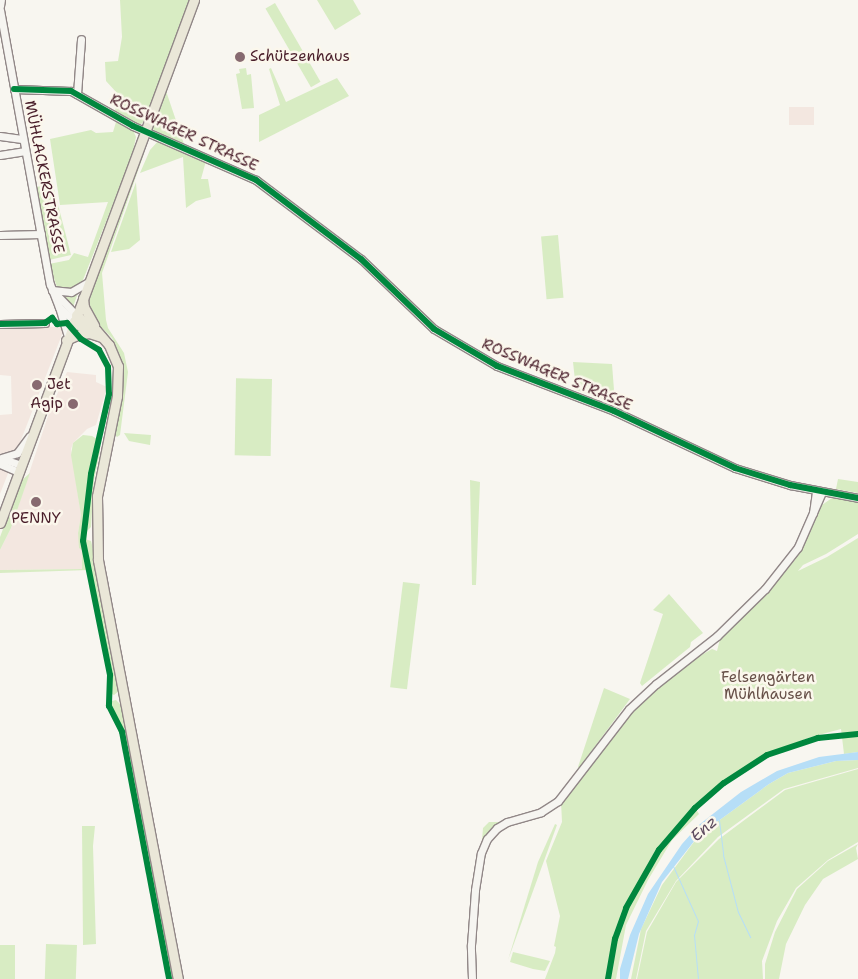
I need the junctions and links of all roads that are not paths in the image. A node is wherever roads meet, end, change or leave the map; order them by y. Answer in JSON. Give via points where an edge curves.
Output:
{"nodes":[{"id":1,"x":1,"y":0,"type":"edge"},
{"id":2,"x":194,"y":0,"type":"edge"},
{"id":3,"x":0,"y":6,"type":"edge"},
{"id":4,"x":0,"y":10,"type":"edge"},
{"id":5,"x":81,"y":39,"type":"dead end"},
{"id":6,"x":14,"y":89,"type":"junction"},
{"id":7,"x":77,"y":94,"type":"junction"},
{"id":8,"x":145,"y":131,"type":"junction"},
{"id":9,"x":0,"y":136,"type":"edge"},
{"id":10,"x":22,"y":139,"type":"junction"},
{"id":11,"x":24,"y":152,"type":"junction"},
{"id":12,"x":0,"y":155,"type":"edge"},
{"id":13,"x":41,"y":234,"type":"junction"},
{"id":14,"x":0,"y":235,"type":"edge"},
{"id":15,"x":88,"y":282,"type":"junction"},
{"id":16,"x":52,"y":290,"type":"junction"},
{"id":17,"x":83,"y":296,"type":"junction"},
{"id":18,"x":58,"y":307,"type":"junction"},
{"id":19,"x":75,"y":318,"type":"junction"},
{"id":20,"x":45,"y":323,"type":"dead end"},
{"id":21,"x":0,"y":324,"type":"edge"},
{"id":22,"x":96,"y":333,"type":"junction"},
{"id":23,"x":67,"y":339,"type":"junction"},
{"id":24,"x":33,"y":432,"type":"junction"},
{"id":25,"x":0,"y":460,"type":"edge"},
{"id":26,"x":20,"y":468,"type":"junction"},
{"id":27,"x":819,"y":491,"type":"junction"},
{"id":28,"x":858,"y":498,"type":"edge"},
{"id":29,"x":0,"y":523,"type":"edge"},
{"id":30,"x":178,"y":979,"type":"edge"},
{"id":31,"x":472,"y":979,"type":"edge"}],
"edges":[{"from":1,"to":3,"type":"street"},
{"from":2,"to":8,"type":"main road"},
{"from":4,"to":6,"type":"street","name":"MÜHLACKERSTRASSE"},
{"from":5,"to":7,"type":"street"},
{"from":6,"to":7,"type":"street","name":"ROSSWAGER STRASSE","via":[[58,89]]},
{"from":6,"to":10,"type":"street","name":"MÜHLACKERSTRASSE"},
{"from":7,"to":8,"type":"street","name":"ROSSWAGER STRASSE"},
{"from":8,"to":15,"type":"main road"},
{"from":8,"to":27,"type":"street","name":"ROSSWAGER STRASSE","via":[[262,184],[361,259],[434,329],[478,357],[524,378],[614,411],[736,468]]},
{"from":9,"to":10,"type":"street"},
{"from":10,"to":11,"type":"street","name":"MÜHLACKERSTRASSE"},
{"from":11,"to":12,"type":"street"},
{"from":11,"to":13,"type":"street","name":"MÜHLACKERSTRASSE"},
{"from":13,"to":14,"type":"street"},
{"from":13,"to":16,"type":"street","name":"MÜHLACKERSTRASSE"},
{"from":15,"to":16,"type":"street","via":[[71,292]]},
{"from":15,"to":17,"type":"main road"},
{"from":16,"to":18,"type":"street","name":"MÜHLACKERSTRASSE"},
{"from":16,"to":19,"type":"street"},
{"from":17,"to":19,"type":"main road"},
{"from":17,"to":22,"type":"main road","via":[[84,307]]},
{"from":18,"to":19,"type":"street","name":"MÜHLACKERSTRASSE"},
{"from":18,"to":23,"type":"street"},
{"from":19,"to":22,"type":"main road"},
{"from":19,"to":23,"type":"main road"},
{"from":20,"to":21,"type":"street"},
{"from":22,"to":23,"type":"main road"},
{"from":22,"to":30,"type":"main road","via":[[113,352],[119,375],[97,496],[98,560]]},
{"from":23,"to":24,"type":"main road"},
{"from":24,"to":25,"type":"street","via":[[16,453]]},
{"from":24,"to":26,"type":"main road"},
{"from":25,"to":26,"type":"street"},
{"from":26,"to":29,"type":"main road"},
{"from":27,"to":28,"type":"street","name":"ROSSWAGER STRASSE"},
{"from":27,"to":31,"type":"street","via":[[813,516],[782,570],[717,636],[634,704],[612,728],[558,801],[541,812],[502,824],[487,839],[476,877]]}]}
